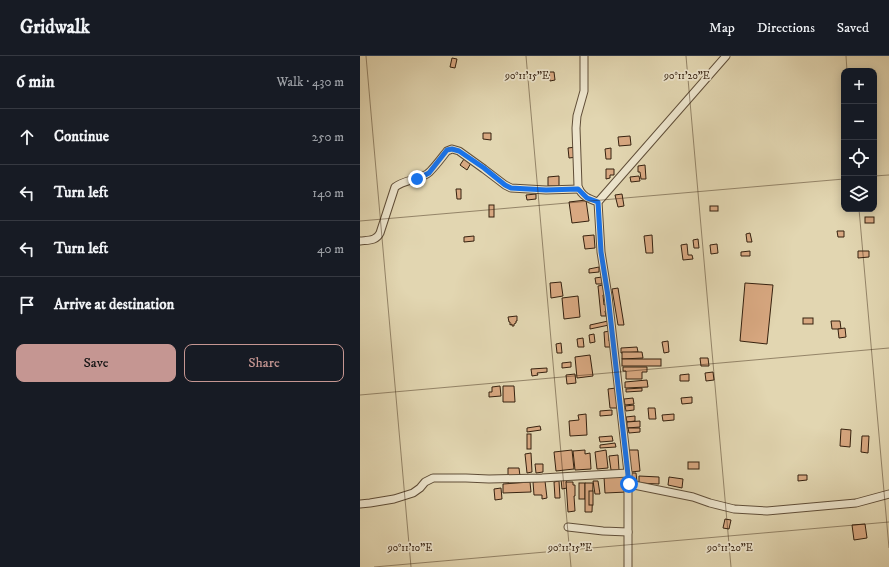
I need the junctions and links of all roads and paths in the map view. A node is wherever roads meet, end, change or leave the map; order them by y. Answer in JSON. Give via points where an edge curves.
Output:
{"nodes":[{"id":1,"x":584,"y":56,"type":"edge"},
{"id":2,"x":726,"y":56,"type":"edge"},
{"id":3,"x":578,"y":189,"type":"junction"},
{"id":4,"x":598,"y":202,"type":"junction"},
{"id":5,"x":360,"y":241,"type":"edge"},
{"id":6,"x":628,"y":473,"type":"junction"},
{"id":7,"x":629,"y":484,"type":"junction"},
{"id":8,"x":889,"y":494,"type":"edge"},
{"id":9,"x":360,"y":504,"type":"edge"},
{"id":10,"x":568,"y":527,"type":"dead end"},
{"id":11,"x":628,"y":532,"type":"junction"},
{"id":12,"x":628,"y":567,"type":"edge"}],
"edges":[{"from":1,"to":3,"type":"street","via":[[584,90],[576,128]]},
{"from":2,"to":4,"type":"street"},
{"from":3,"to":4,"type":"street","via":[[587,198]]},
{"from":3,"to":5,"type":"street","via":[[511,188],[459,151],[447,150],[429,173],[395,187],[378,237],[374,240]]},
{"from":4,"to":6,"type":"street","via":[[601,252]]},
{"from":6,"to":7,"type":"street"},
{"from":6,"to":9,"type":"street","via":[[542,478],[433,478],[413,493],[370,504]]},
{"from":7,"to":8,"type":"street","via":[[693,497],[734,509],[767,511],[856,503]]},
{"from":7,"to":11,"type":"street"},
{"from":10,"to":11,"type":"street"},
{"from":11,"to":12,"type":"street"}]}
